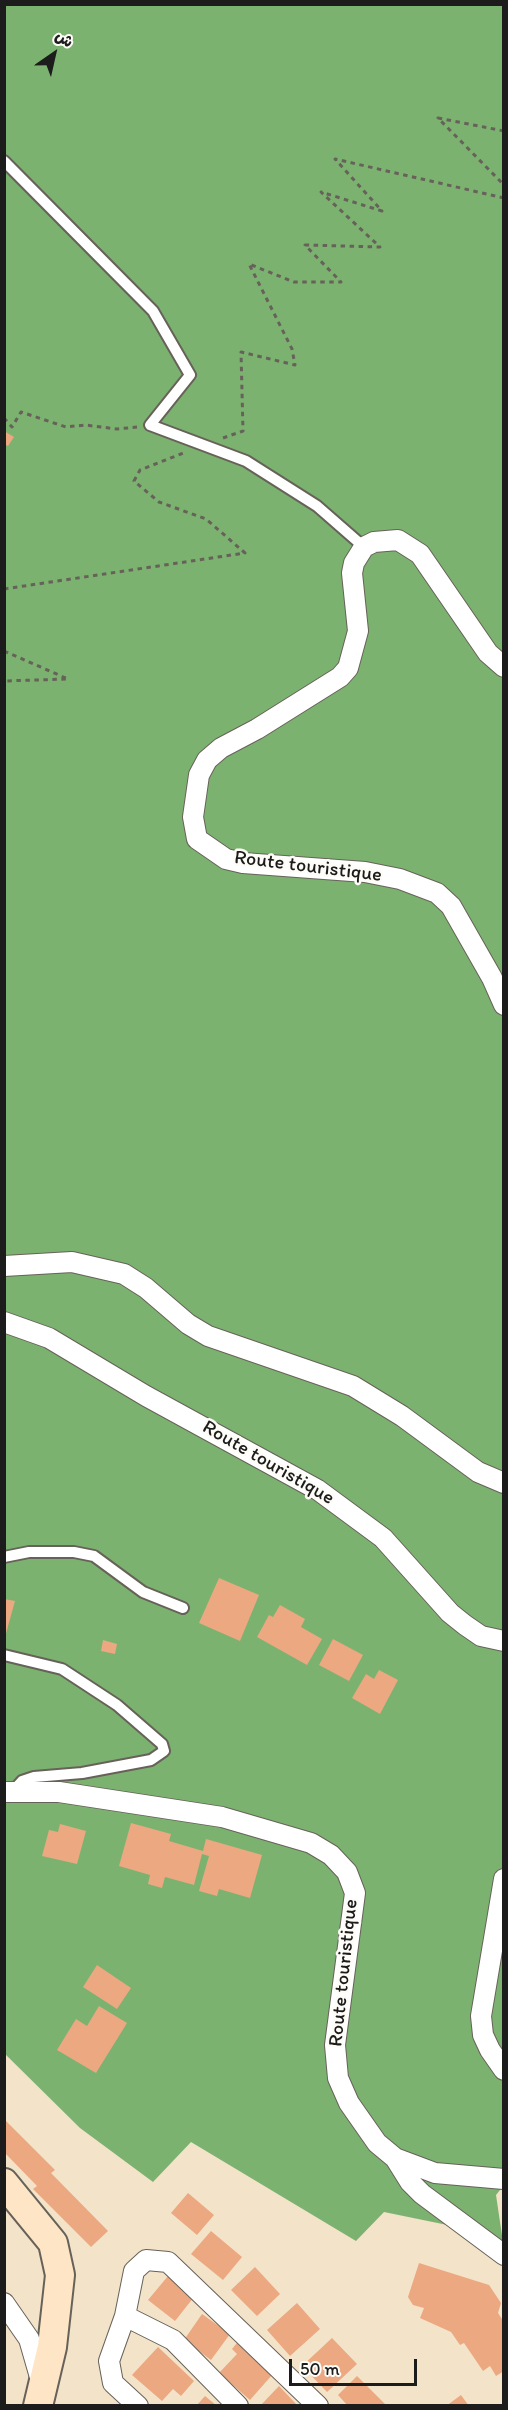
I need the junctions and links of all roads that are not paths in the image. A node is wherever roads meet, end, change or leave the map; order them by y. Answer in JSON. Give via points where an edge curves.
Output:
{"nodes":[{"id":1,"x":4,"y":161,"type":"edge"},
{"id":2,"x":364,"y":548,"type":"junction"},
{"id":3,"x":504,"y":667,"type":"edge"},
{"id":4,"x":504,"y":1005,"type":"edge"},
{"id":5,"x":4,"y":1266,"type":"edge"},
{"id":6,"x":4,"y":1322,"type":"edge"},
{"id":7,"x":504,"y":1482,"type":"edge"},
{"id":8,"x":4,"y":1557,"type":"edge"},
{"id":9,"x":183,"y":1608,"type":"dead end"},
{"id":10,"x":504,"y":1641,"type":"edge"},
{"id":11,"x":4,"y":1655,"type":"edge"},
{"id":12,"x":8,"y":1792,"type":"edge"},
{"id":13,"x":504,"y":1879,"type":"edge"},
{"id":14,"x":504,"y":2070,"type":"edge"},
{"id":15,"x":395,"y":2158,"type":"junction"},
{"id":16,"x":504,"y":2179,"type":"edge"},
{"id":17,"x":4,"y":2184,"type":"edge"},
{"id":18,"x":504,"y":2255,"type":"edge"},
{"id":19,"x":4,"y":2303,"type":"edge"},
{"id":20,"x":125,"y":2316,"type":"junction"},
{"id":21,"x":40,"y":2395,"type":"edge"},
{"id":22,"x":138,"y":2406,"type":"edge"},
{"id":23,"x":238,"y":2406,"type":"edge"},
{"id":24,"x":318,"y":2406,"type":"edge"}],
"edges":[{"from":1,"to":2,"type":"lane","via":[[153,311],[190,375],[150,425],[246,461],[317,506]]},
{"from":2,"to":3,"type":"street","via":[[374,542],[398,540],[410,545],[431,567],[488,653]]},
{"from":2,"to":4,"type":"street","name":"Route touristique","via":[[352,573],[358,631],[348,668],[207,760],[195,793],[194,830],[197,839],[226,859],[365,872],[400,879],[437,893],[451,906]]},
{"from":5,"to":7,"type":"street","via":[[72,1262],[123,1274],[208,1336],[353,1386],[402,1416],[478,1472]]},
{"from":6,"to":10,"type":"street","name":"Route touristique","via":[[49,1338],[318,1490],[383,1538],[450,1613],[481,1636]]},
{"from":8,"to":9,"type":"lane","via":[[29,1552],[94,1556],[143,1592]]},
{"from":11,"to":12,"type":"lane","via":[[62,1669],[117,1705],[162,1744],[164,1751],[151,1760],[34,1777]]},
{"from":12,"to":15,"type":"street","name":"Route touristique","via":[[59,1792],[222,1818],[310,1843],[331,1854],[347,1872],[355,1893],[335,2045],[338,2078],[349,2103],[377,2143]]},
{"from":13,"to":14,"type":"street","via":[[481,2016],[483,2034]]},
{"from":15,"to":16,"type":"street","name":"Route touristique","via":[[435,2173]]},
{"from":15,"to":18,"type":"street","via":[[422,2194]]},
{"from":17,"to":21,"type":"main road","via":[[52,2243],[60,2275],[52,2347]]},
{"from":19,"to":21,"type":"street","via":[[29,2339]]},
{"from":20,"to":22,"type":"street","via":[[109,2361],[113,2384]]},
{"from":20,"to":23,"type":"street","via":[[173,2340]]},
{"from":20,"to":24,"type":"street","via":[[134,2271],[146,2260],[168,2262]]}]}
